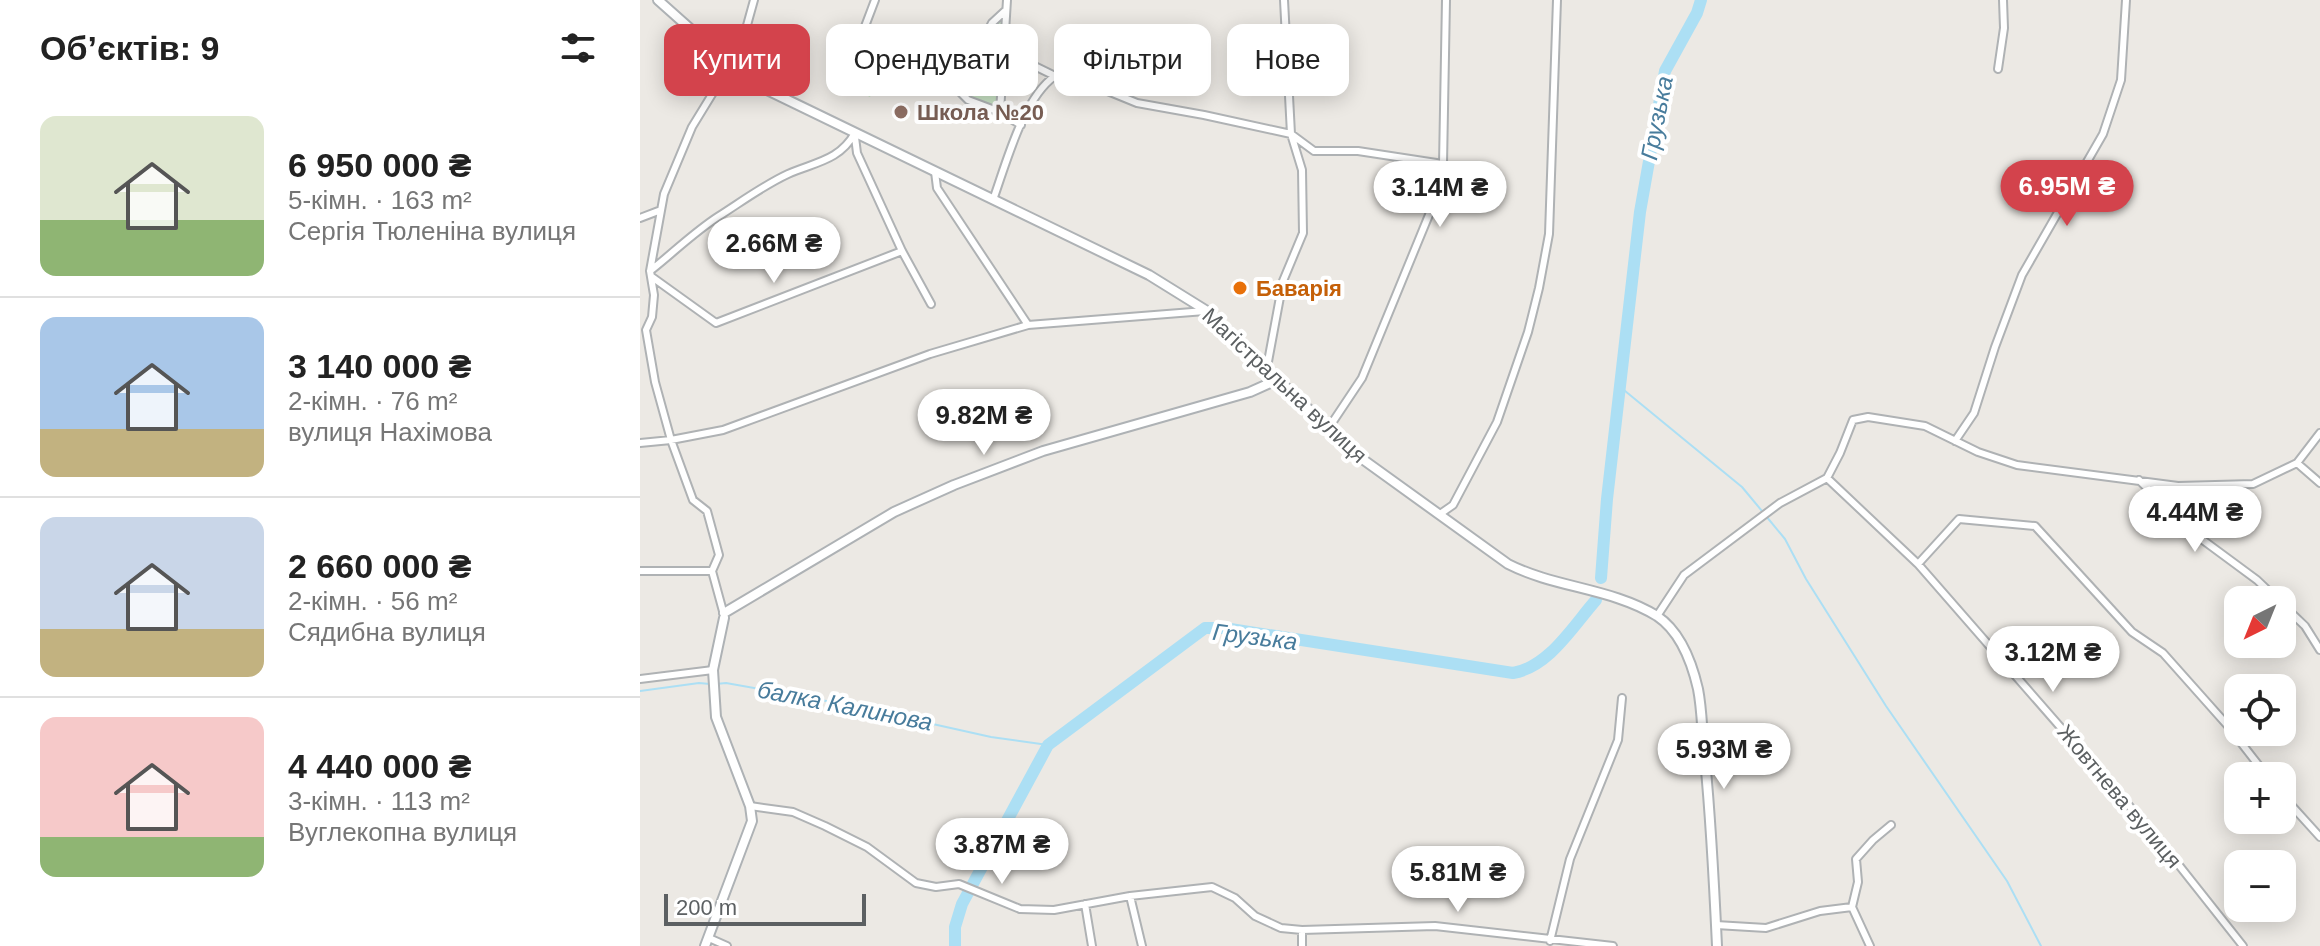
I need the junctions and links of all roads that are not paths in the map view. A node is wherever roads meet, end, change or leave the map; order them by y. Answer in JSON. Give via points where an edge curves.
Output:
{"nodes":[{"id":1,"x":658,"y":0,"type":"edge"},
{"id":2,"x":754,"y":0,"type":"edge"},
{"id":3,"x":875,"y":0,"type":"edge"},
{"id":4,"x":1007,"y":0,"type":"edge"},
{"id":5,"x":1284,"y":0,"type":"edge"},
{"id":6,"x":1446,"y":0,"type":"edge"},
{"id":7,"x":1557,"y":0,"type":"edge"},
{"id":8,"x":2003,"y":0,"type":"edge"},
{"id":9,"x":2126,"y":0,"type":"edge"},
{"id":10,"x":1005,"y":11,"type":"junction"},
{"id":11,"x":685,"y":24,"type":"edge"},
{"id":12,"x":747,"y":24,"type":"edge"},
{"id":13,"x":866,"y":24,"type":"edge"},
{"id":14,"x":1005,"y":24,"type":"edge"},
{"id":15,"x":1998,"y":69,"type":"dead end"},
{"id":16,"x":1054,"y":77,"type":"edge"},
{"id":17,"x":712,"y":96,"type":"edge"},
{"id":18,"x":779,"y":96,"type":"edge"},
{"id":19,"x":1001,"y":96,"type":"edge"},
{"id":20,"x":1120,"y":96,"type":"edge"},
{"id":21,"x":1000,"y":112,"type":"junction"},
{"id":22,"x":1021,"y":125,"type":"junction"},
{"id":23,"x":855,"y":133,"type":"junction"},
{"id":24,"x":1291,"y":134,"type":"junction"},
{"id":25,"x":1443,"y":164,"type":"junction"},
{"id":26,"x":935,"y":172,"type":"junction"},
{"id":27,"x":993,"y":200,"type":"junction"},
{"id":28,"x":661,"y":210,"type":"junction"},
{"id":29,"x":640,"y":218,"type":"edge"},
{"id":30,"x":902,"y":251,"type":"junction"},
{"id":31,"x":651,"y":274,"type":"junction"},
{"id":32,"x":931,"y":304,"type":"dead end"},
{"id":33,"x":1207,"y":311,"type":"junction"},
{"id":34,"x":1028,"y":325,"type":"junction"},
{"id":35,"x":643,"y":330,"type":"edge"},
{"id":36,"x":1267,"y":367,"type":"junction"},
{"id":37,"x":1279,"y":379,"type":"junction"},
{"id":38,"x":1259,"y":386,"type":"junction"},
{"id":39,"x":1328,"y":429,"type":"junction"},
{"id":40,"x":2320,"y":433,"type":"edge"},
{"id":41,"x":671,"y":440,"type":"junction"},
{"id":42,"x":1955,"y":441,"type":"junction"},
{"id":43,"x":640,"y":443,"type":"edge"},
{"id":44,"x":2297,"y":463,"type":"junction"},
{"id":45,"x":1827,"y":478,"type":"junction"},
{"id":46,"x":2139,"y":480,"type":"junction"},
{"id":47,"x":2320,"y":483,"type":"edge"},
{"id":48,"x":1440,"y":514,"type":"junction"},
{"id":49,"x":1918,"y":564,"type":"junction"},
{"id":50,"x":640,"y":571,"type":"edge"},
{"id":51,"x":712,"y":571,"type":"junction"},
{"id":52,"x":2263,"y":586,"type":"edge"},
{"id":53,"x":724,"y":615,"type":"junction"},
{"id":54,"x":1657,"y":616,"type":"junction"},
{"id":55,"x":2296,"y":617,"type":"edge"},
{"id":56,"x":2320,"y":650,"type":"edge"},
{"id":57,"x":713,"y":670,"type":"junction"},
{"id":58,"x":640,"y":679,"type":"edge"},
{"id":59,"x":1622,"y":698,"type":"dead end"},
{"id":60,"x":2256,"y":762,"type":"edge"},
{"id":61,"x":750,"y":806,"type":"junction"},
{"id":62,"x":2296,"y":810,"type":"edge"},
{"id":63,"x":1891,"y":825,"type":"dead end"},
{"id":64,"x":2320,"y":837,"type":"edge"},
{"id":65,"x":1130,"y":896,"type":"junction"},
{"id":66,"x":1085,"y":904,"type":"junction"},
{"id":67,"x":1852,"y":907,"type":"junction"},
{"id":68,"x":1716,"y":925,"type":"junction"},
{"id":69,"x":1302,"y":930,"type":"junction"},
{"id":70,"x":1550,"y":941,"type":"junction"},
{"id":71,"x":707,"y":942,"type":"edge"},
{"id":72,"x":727,"y":946,"type":"edge"},
{"id":73,"x":1092,"y":946,"type":"edge"},
{"id":74,"x":1142,"y":946,"type":"edge"},
{"id":75,"x":1302,"y":946,"type":"edge"},
{"id":76,"x":1613,"y":946,"type":"edge"},
{"id":77,"x":1717,"y":946,"type":"edge"},
{"id":78,"x":1870,"y":946,"type":"edge"},
{"id":79,"x":2243,"y":946,"type":"edge"}],
"edges":[{"from":1,"to":11,"type":"main road","name":"Магістральна вулиця"},
{"from":2,"to":12,"type":"street"},
{"from":3,"to":13,"type":"street"},
{"from":4,"to":10,"type":"street"},
{"from":5,"to":24,"type":"street"},
{"from":6,"to":25,"type":"street"},
{"from":7,"to":48,"type":"street","via":[[1549,234],[1539,288],[1497,422],[1453,505]]},
{"from":8,"to":15,"type":"street"},
{"from":9,"to":42,"type":"street","via":[[2121,80],[2103,134],[2022,275],[1974,413]]},
{"from":10,"to":14,"type":"street"},
{"from":10,"to":21,"type":"street","via":[[992,23],[960,83],[968,100]]},
{"from":16,"to":22,"type":"street"},
{"from":17,"to":28,"type":"street","via":[[692,127]]},
{"from":18,"to":23,"type":"main road","name":"Магістральна вулиця"},
{"from":19,"to":21,"type":"street"},
{"from":20,"to":24,"type":"street"},
{"from":21,"to":22,"type":"street"},
{"from":22,"to":27,"type":"street"},
{"from":23,"to":26,"type":"main road","name":"Магістральна вулиця"},
{"from":23,"to":30,"type":"street","via":[[857,153]]},
{"from":23,"to":31,"type":"street","via":[[837,155],[790,173],[716,218]]},
{"from":24,"to":25,"type":"street","via":[[1314,151],[1358,151]]},
{"from":24,"to":36,"type":"street","via":[[1302,170],[1303,233],[1283,281]]},
{"from":25,"to":39,"type":"street","via":[[1431,210],[1362,378]]},
{"from":26,"to":27,"type":"main road","name":"Магістральна вулиця"},
{"from":26,"to":34,"type":"street","via":[[937,188]]},
{"from":27,"to":33,"type":"main road","name":"Магістральна вулиця","via":[[1149,275]]},
{"from":28,"to":29,"type":"street"},
{"from":28,"to":31,"type":"street"},
{"from":30,"to":31,"type":"street","via":[[716,323]]},
{"from":30,"to":32,"type":"street"},
{"from":31,"to":35,"type":"street","via":[[652,317]]},
{"from":33,"to":34,"type":"street"},
{"from":33,"to":36,"type":"main road","name":"Магістральна вулиця"},
{"from":34,"to":41,"type":"street","via":[[930,354],[723,430]]},
{"from":35,"to":41,"type":"street"},
{"from":36,"to":37,"type":"main road","name":"Магістральна вулиця"},
{"from":36,"to":38,"type":"main road"},
{"from":37,"to":38,"type":"main road"},
{"from":37,"to":39,"type":"main road","name":"Магістральна вулиця"},
{"from":38,"to":53,"type":"main road","via":[[1043,451],[954,485],[894,512]]},
{"from":39,"to":48,"type":"main road","name":"Магістральна вулиця"},
{"from":40,"to":44,"type":"street"},
{"from":41,"to":43,"type":"street"},
{"from":41,"to":51,"type":"street","via":[[693,500],[707,511],[719,555]]},
{"from":42,"to":45,"type":"street","via":[[1925,426],[1868,417],[1853,420]]},
{"from":42,"to":46,"type":"street","via":[[2017,465]]},
{"from":44,"to":46,"type":"street","via":[[2253,484],[2178,486]]},
{"from":44,"to":47,"type":"street"},
{"from":45,"to":49,"type":"street","name":"Жовтнева вулиця"},
{"from":45,"to":54,"type":"street","via":[[1780,503],[1684,575]]},
{"from":46,"to":52,"type":"street","via":[[2192,532]]},
{"from":48,"to":54,"type":"main road","name":"Магістральна вулиця","via":[[1532,576],[1617,598]]},
{"from":49,"to":60,"type":"street","via":[[1959,519],[2035,526],[2132,632],[2163,653]]},
{"from":49,"to":79,"type":"street","name":"Жовтнева вулиця","via":[[2159,840]]},
{"from":50,"to":51,"type":"street"},
{"from":51,"to":53,"type":"street"},
{"from":53,"to":57,"type":"main road"},
{"from":54,"to":68,"type":"main road","name":"Магістральна вулиця","via":[[1683,645],[1698,690]]},
{"from":55,"to":56,"type":"street"},
{"from":57,"to":58,"type":"street"},
{"from":57,"to":61,"type":"main road","via":[[719,728]]},
{"from":59,"to":70,"type":"street","via":[[1618,740],[1570,859]]},
{"from":61,"to":66,"type":"street","via":[[793,812],[825,826],[867,847],[916,883],[950,884],[1020,909]]},
{"from":61,"to":71,"type":"main road","via":[[748,835]]},
{"from":62,"to":64,"type":"street"},
{"from":63,"to":67,"type":"street","via":[[1856,859]]},
{"from":65,"to":66,"type":"street"},
{"from":65,"to":69,"type":"street","via":[[1212,887],[1255,916],[1281,928]]},
{"from":65,"to":74,"type":"street"},
{"from":66,"to":73,"type":"street"},
{"from":67,"to":68,"type":"street","via":[[1766,928]]},
{"from":67,"to":78,"type":"street"},
{"from":68,"to":77,"type":"main road","name":"Магістральна вулиця"},
{"from":69,"to":70,"type":"street","via":[[1435,926]]},
{"from":69,"to":75,"type":"street"},
{"from":70,"to":76,"type":"street"},
{"from":71,"to":72,"type":"street"}]}
